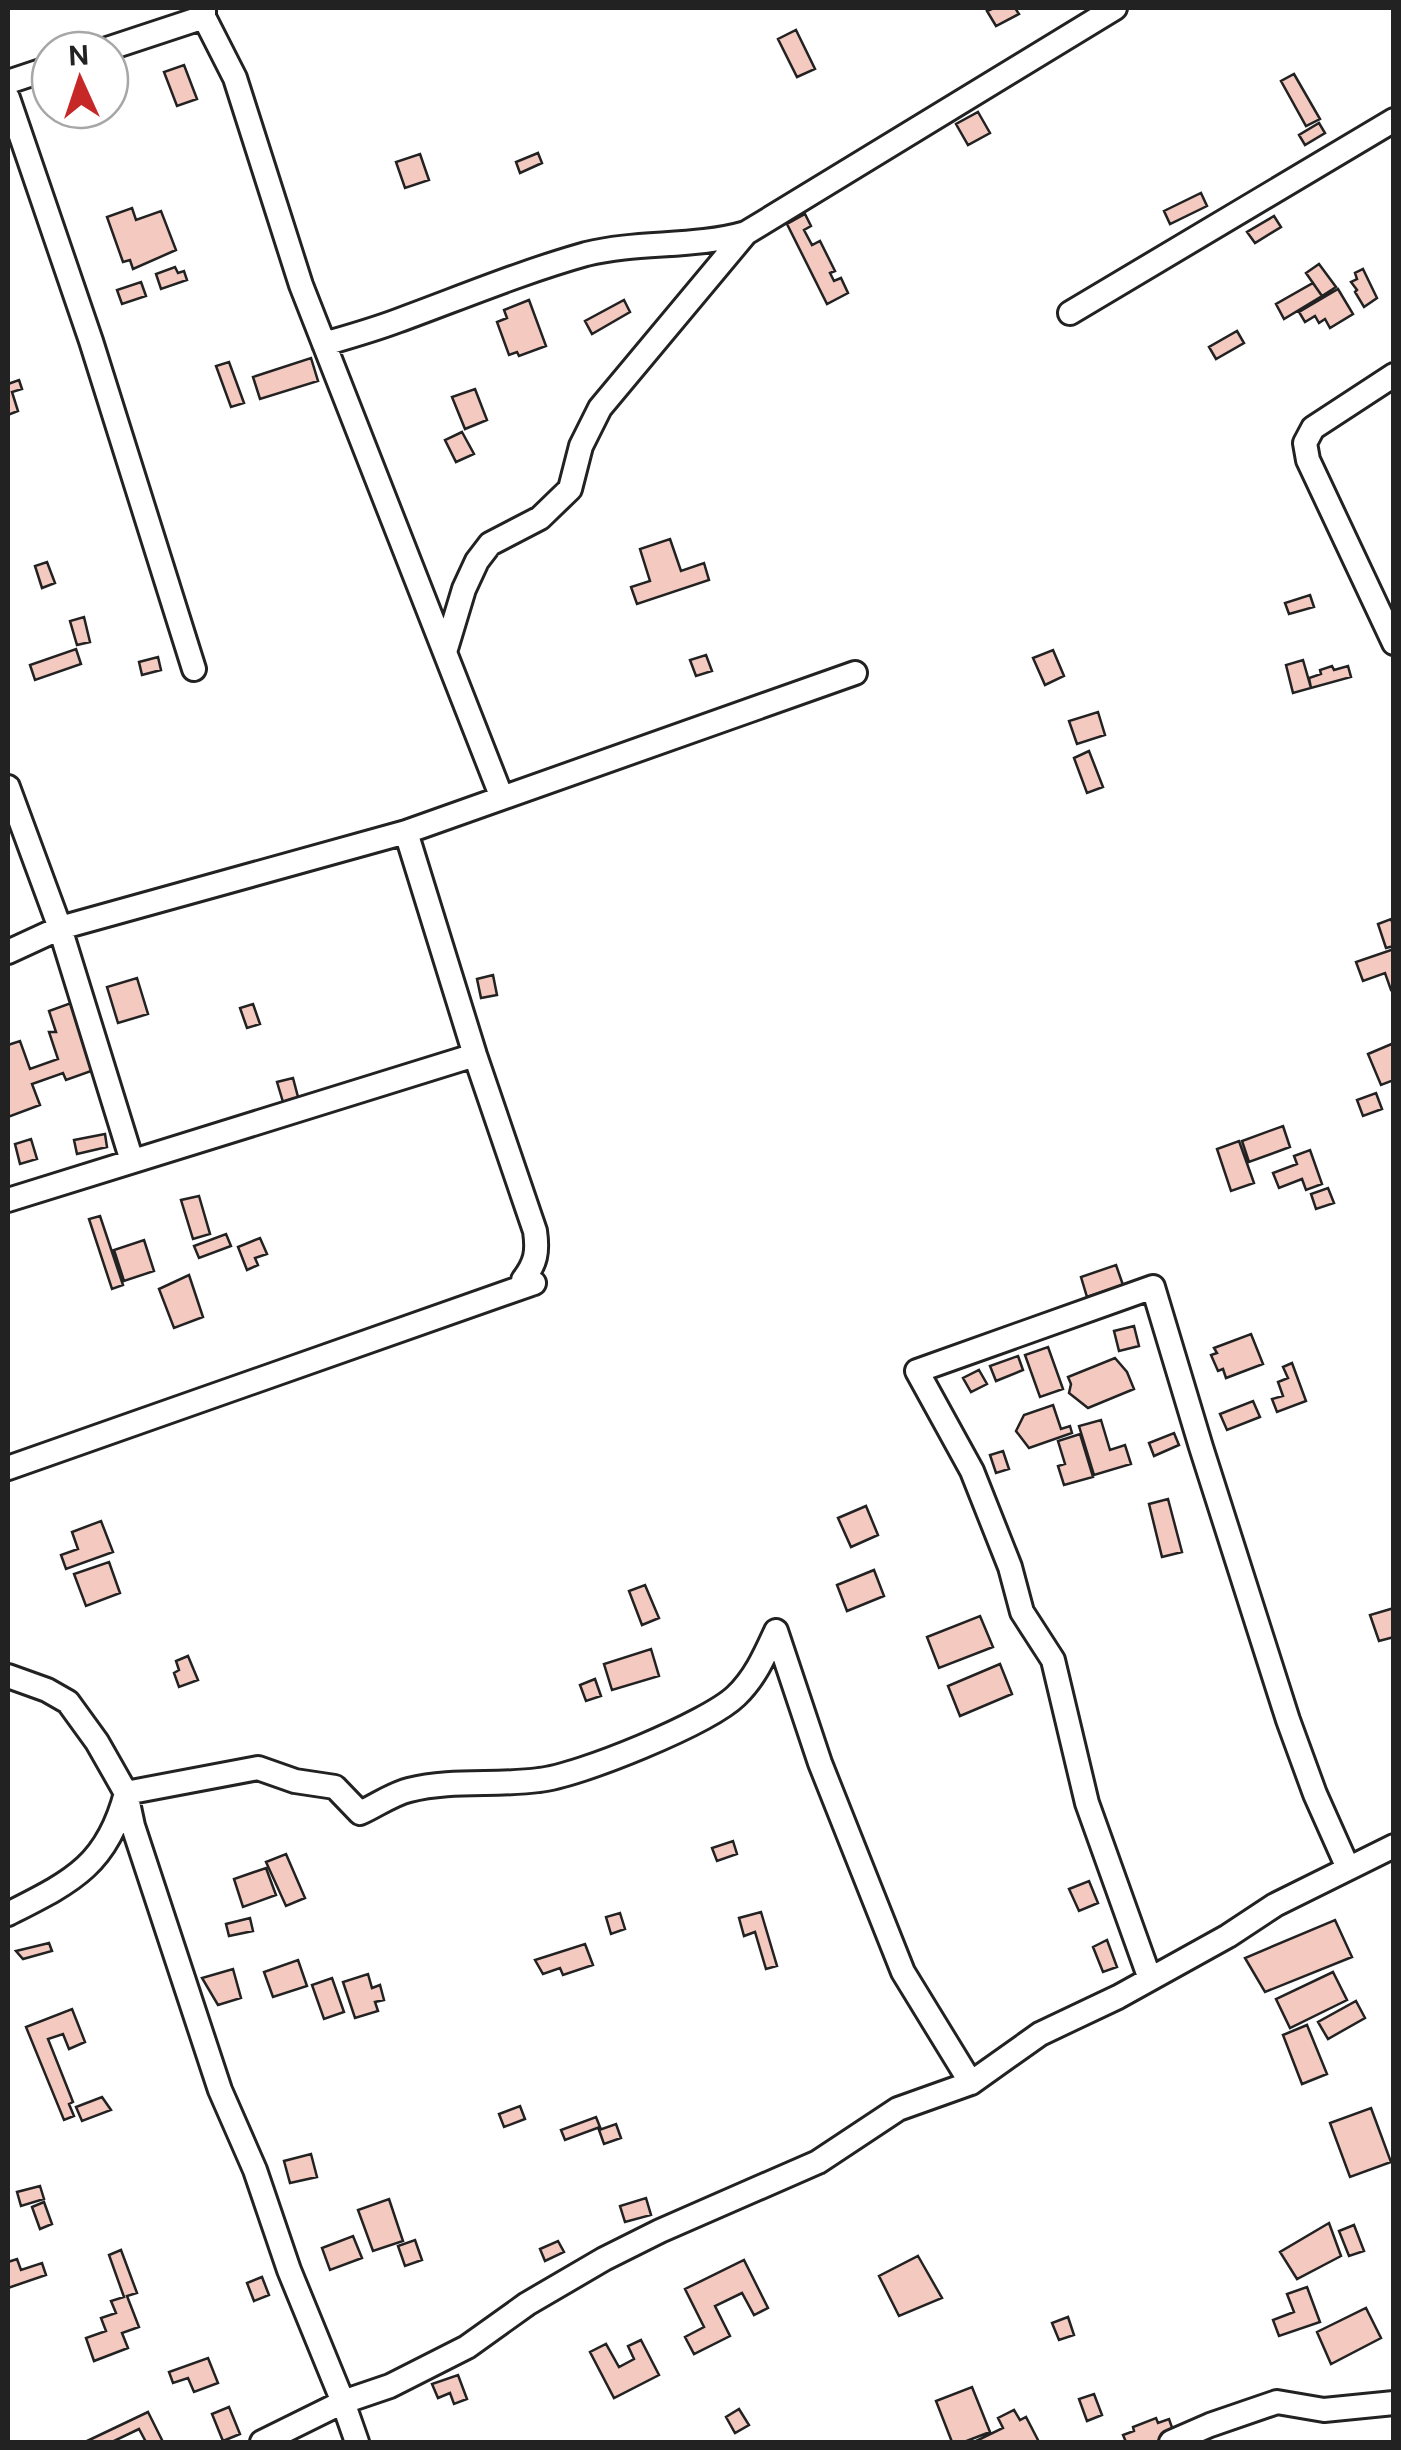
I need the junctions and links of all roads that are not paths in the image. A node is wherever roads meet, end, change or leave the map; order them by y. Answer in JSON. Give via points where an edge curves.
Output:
{"nodes":[{"id":1,"x":1115,"y":8,"type":"edge"},
{"id":2,"x":204,"y":12,"type":"edge"},
{"id":3,"x":130,"y":40,"type":"edge"},
{"id":4,"x":8,"y":98,"type":"edge"},
{"id":5,"x":1394,"y":120,"type":"edge"},
{"id":6,"x":746,"y":233,"type":"junction"},
{"id":7,"x":1070,"y":313,"type":"dead end"},
{"id":8,"x":324,"y":344,"type":"junction"},
{"id":9,"x":1394,"y":375,"type":"edge"},
{"id":10,"x":1394,"y":644,"type":"edge"},
{"id":11,"x":445,"y":652,"type":"junction"},
{"id":12,"x":194,"y":669,"type":"dead end"},
{"id":13,"x":855,"y":673,"type":"dead end"},
{"id":14,"x":8,"y":787,"type":"edge"},
{"id":15,"x":502,"y":798,"type":"junction"},
{"id":16,"x":406,"y":832,"type":"junction"},
{"id":17,"x":60,"y":928,"type":"junction"},
{"id":18,"x":8,"y":952,"type":"edge"},
{"id":19,"x":475,"y":1055,"type":"junction"},
{"id":20,"x":132,"y":1161,"type":"junction"},
{"id":21,"x":8,"y":1200,"type":"edge"},
{"id":22,"x":8,"y":1468,"type":"edge"},
{"id":23,"x":8,"y":1676,"type":"edge"},
{"id":24,"x":126,"y":1793,"type":"junction"},
{"id":25,"x":1394,"y":1846,"type":"edge"},
{"id":26,"x":1348,"y":1868,"type":"junction"},
{"id":27,"x":8,"y":1914,"type":"edge"},
{"id":28,"x":1150,"y":1979,"type":"junction"},
{"id":29,"x":970,"y":2083,"type":"junction"},
{"id":30,"x":343,"y":2402,"type":"junction"},
{"id":31,"x":1394,"y":2403,"type":"edge"},
{"id":32,"x":262,"y":2442,"type":"edge"},
{"id":33,"x":357,"y":2442,"type":"edge"},
{"id":34,"x":1170,"y":2442,"type":"edge"}],
"edges":[{"from":1,"to":6,"type":"street"},
{"from":2,"to":3,"type":"street"},
{"from":2,"to":8,"type":"street","via":[[235,78]]},
{"from":4,"to":12,"type":"street"},
{"from":5,"to":7,"type":"street"},
{"from":6,"to":8,"type":"street","via":[[591,253]]},
{"from":6,"to":11,"type":"street","via":[[600,408],[570,488],[540,518],[490,544],[477,561]]},
{"from":8,"to":11,"type":"street"},
{"from":9,"to":10,"type":"street","via":[[1313,428],[1305,443]]},
{"from":11,"to":15,"type":"street"},
{"from":13,"to":15,"type":"street"},
{"from":14,"to":17,"type":"street"},
{"from":15,"to":16,"type":"street"},
{"from":16,"to":17,"type":"street"},
{"from":16,"to":19,"type":"street"},
{"from":17,"to":18,"type":"street"},
{"from":17,"to":20,"type":"street"},
{"from":19,"to":20,"type":"street"},
{"from":19,"to":22,"type":"street","via":[[534,1231],[538,1252],[524,1280],[534,1283]]},
{"from":20,"to":21,"type":"street"},
{"from":23,"to":24,"type":"street","via":[[68,1702]]},
{"from":24,"to":27,"type":"street","via":[[120,1817],[92,1862]]},
{"from":24,"to":29,"type":"street","via":[[258,1768],[335,1788],[360,1813],[406,1790],[541,1780],[596,1764],[719,1708],[759,1668],[776,1631],[820,1764],[903,1972]]},
{"from":24,"to":30,"type":"street","via":[[220,2090]]},
{"from":25,"to":26,"type":"street"},
{"from":26,"to":28,"type":"street"},
{"from":26,"to":28,"type":"street","via":[[1288,1720],[1153,1287],[917,1370],[972,1471],[1022,1612],[1054,1660],[1087,1803]]},
{"from":28,"to":29,"type":"street","via":[[1040,2034]]},
{"from":29,"to":30,"type":"street","via":[[898,2109],[818,2162],[604,2259],[467,2347]]},
{"from":30,"to":32,"type":"street"},
{"from":30,"to":33,"type":"street"},
{"from":31,"to":34,"type":"street","via":[[1324,2410],[1277,2402]]}]}
